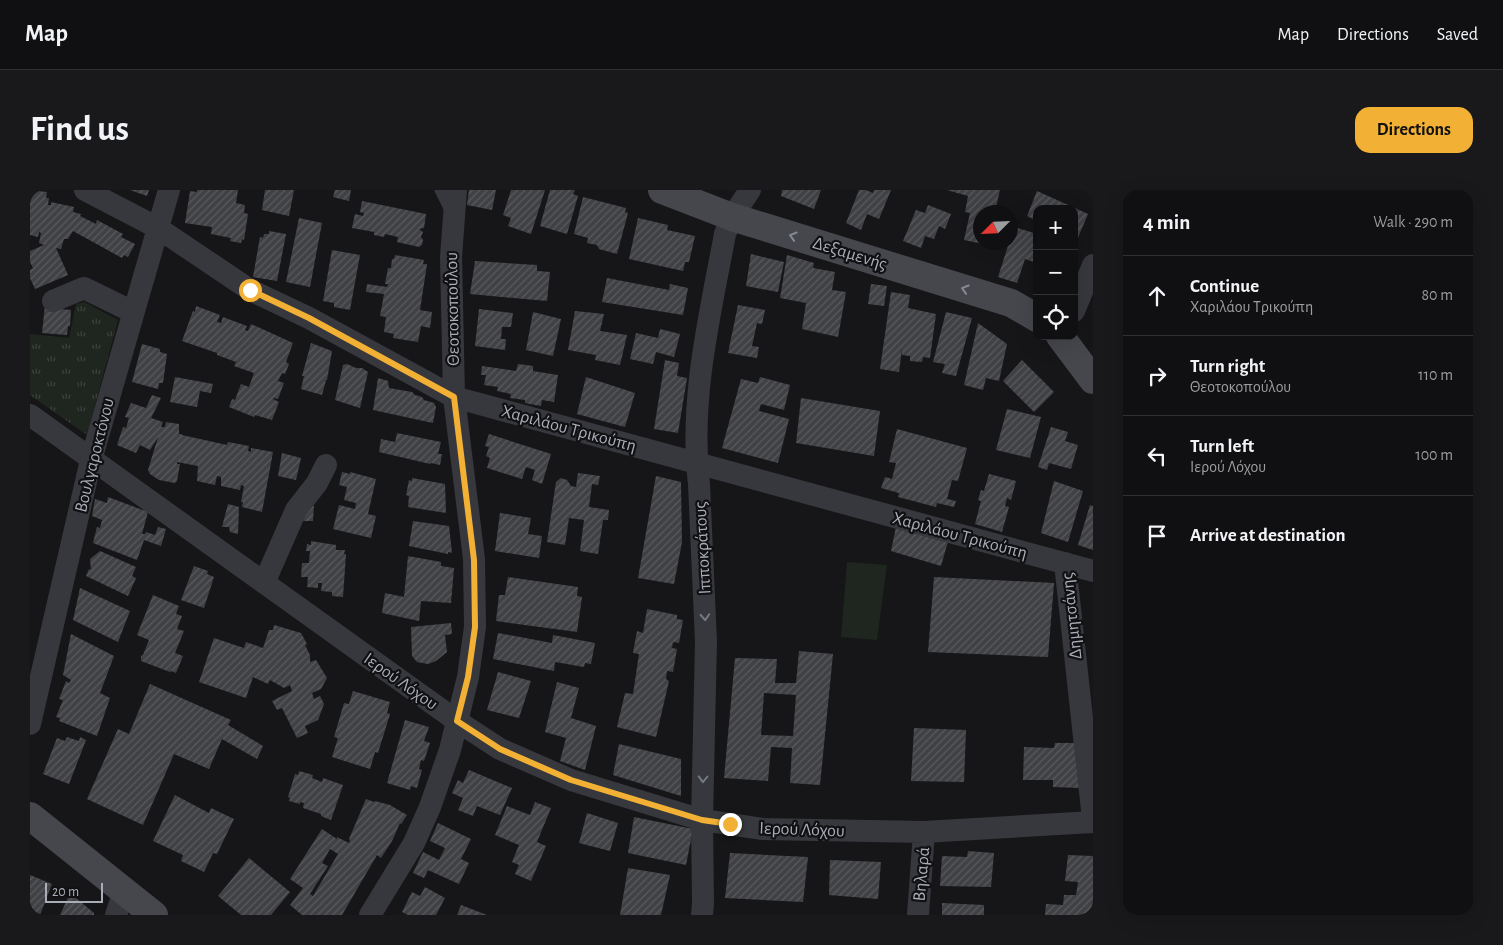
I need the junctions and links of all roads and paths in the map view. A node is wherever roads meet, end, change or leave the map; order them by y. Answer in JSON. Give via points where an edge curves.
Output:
{"nodes":[{"id":1,"x":85,"y":190,"type":"edge"},
{"id":2,"x":169,"y":190,"type":"edge"},
{"id":3,"x":440,"y":190,"type":"edge"},
{"id":4,"x":456,"y":190,"type":"edge"},
{"id":5,"x":662,"y":190,"type":"edge"},
{"id":6,"x":750,"y":190,"type":"edge"},
{"id":7,"x":453,"y":215,"type":"junction"},
{"id":8,"x":732,"y":217,"type":"junction"},
{"id":9,"x":158,"y":228,"type":"junction"},
{"id":10,"x":1093,"y":265,"type":"edge"},
{"id":11,"x":53,"y":301,"type":"dead end"},
{"id":12,"x":1078,"y":301,"type":"edge"},
{"id":13,"x":133,"y":312,"type":"junction"},
{"id":14,"x":1033,"y":316,"type":"edge"},
{"id":15,"x":1063,"y":340,"type":"edge"},
{"id":16,"x":1093,"y":380,"type":"edge"},
{"id":17,"x":454,"y":397,"type":"junction"},
{"id":18,"x":30,"y":415,"type":"edge"},
{"id":19,"x":91,"y":460,"type":"junction"},
{"id":20,"x":696,"y":463,"type":"junction"},
{"id":21,"x":326,"y":465,"type":"dead end"},
{"id":22,"x":1065,"y":563,"type":"junction"},
{"id":23,"x":1093,"y":571,"type":"edge"},
{"id":24,"x":264,"y":584,"type":"junction"},
{"id":25,"x":457,"y":721,"type":"junction"},
{"id":26,"x":30,"y":724,"type":"edge"},
{"id":27,"x":30,"y":816,"type":"edge"},
{"id":28,"x":702,"y":820,"type":"junction"},
{"id":29,"x":1093,"y":820,"type":"edge"},
{"id":30,"x":924,"y":832,"type":"junction"},
{"id":31,"x":120,"y":903,"type":"edge"},
{"id":32,"x":154,"y":915,"type":"edge"},
{"id":33,"x":370,"y":915,"type":"edge"},
{"id":34,"x":702,"y":915,"type":"edge"},
{"id":35,"x":918,"y":915,"type":"edge"}],
"edges":[{"from":1,"to":9,"type":"street","name":"Χαριλάου Τρικούπη"},
{"from":2,"to":9,"type":"street","name":"Βουλγαροκτόνου"},
{"from":3,"to":7,"type":"lane"},
{"from":4,"to":7,"type":"street","name":"Θεοτοκοπούλου"},
{"from":5,"to":8,"type":"main road","name":"Δεξαμενής"},
{"from":6,"to":8,"type":"street","name":"Ιπποκράτους"},
{"from":7,"to":17,"type":"street","name":"Θεοτοκοπούλου"},
{"from":14,"to":8,"type":"main road","name":"Δεξαμενής","one_way":true,"via":[[1011,303]]},
{"from":8,"to":20,"type":"street","name":"Ιπποκράτους","via":[[725,234],[704,351],[697,411]]},
{"from":9,"to":13,"type":"street","name":"Βουλγαροκτόνου"},
{"from":9,"to":17,"type":"street","name":"Χαριλάου Τρικούπη","via":[[250,290],[309,318]]},
{"from":10,"to":12,"type":"street"},
{"from":11,"to":13,"type":"street","via":[[84,288]]},
{"from":13,"to":19,"type":"street","name":"Βουλγαροκτόνου"},
{"from":15,"to":16,"type":"main road"},
{"from":17,"to":20,"type":"street","name":"Χαριλάου Τρικούπη"},
{"from":17,"to":25,"type":"street","name":"Θεοτοκοπούλου","via":[[474,560],[475,627],[468,677]]},
{"from":18,"to":19,"type":"street","name":"Ιερού Λόχου"},
{"from":19,"to":24,"type":"street","name":"Ιερού Λόχου"},
{"from":19,"to":26,"type":"street","name":"Βουλγαροκτόνου"},
{"from":20,"to":22,"type":"street","name":"Χαριλάου Τρικούπη"},
{"from":20,"to":28,"type":"street","name":"Ιπποκράτους","one_way":true,"via":[[706,642]]},
{"from":21,"to":24,"type":"street","via":[[296,510]]},
{"from":22,"to":23,"type":"street","name":"Χαριλάου Τρικούπη"},
{"from":22,"to":29,"type":"street","name":"Δημητσάνης"},
{"from":24,"to":25,"type":"street","name":"Ιερού Λόχου"},
{"from":25,"to":28,"type":"street","name":"Ιερού Λόχου","via":[[500,749],[571,780]]},
{"from":25,"to":33,"type":"street","name":"Θεοτοκοπούλου","via":[[430,807],[414,843]]},
{"from":27,"to":31,"type":"main road"},
{"from":28,"to":30,"type":"street","name":"Ιερού Λόχου","via":[[763,829]]},
{"from":28,"to":34,"type":"street","name":"Ιπποκράτους"},
{"from":29,"to":30,"type":"street","name":"Ιερού Λόχου"},
{"from":30,"to":35,"type":"street","name":"Βηλαρά"},
{"from":31,"to":32,"type":"main road"}]}
